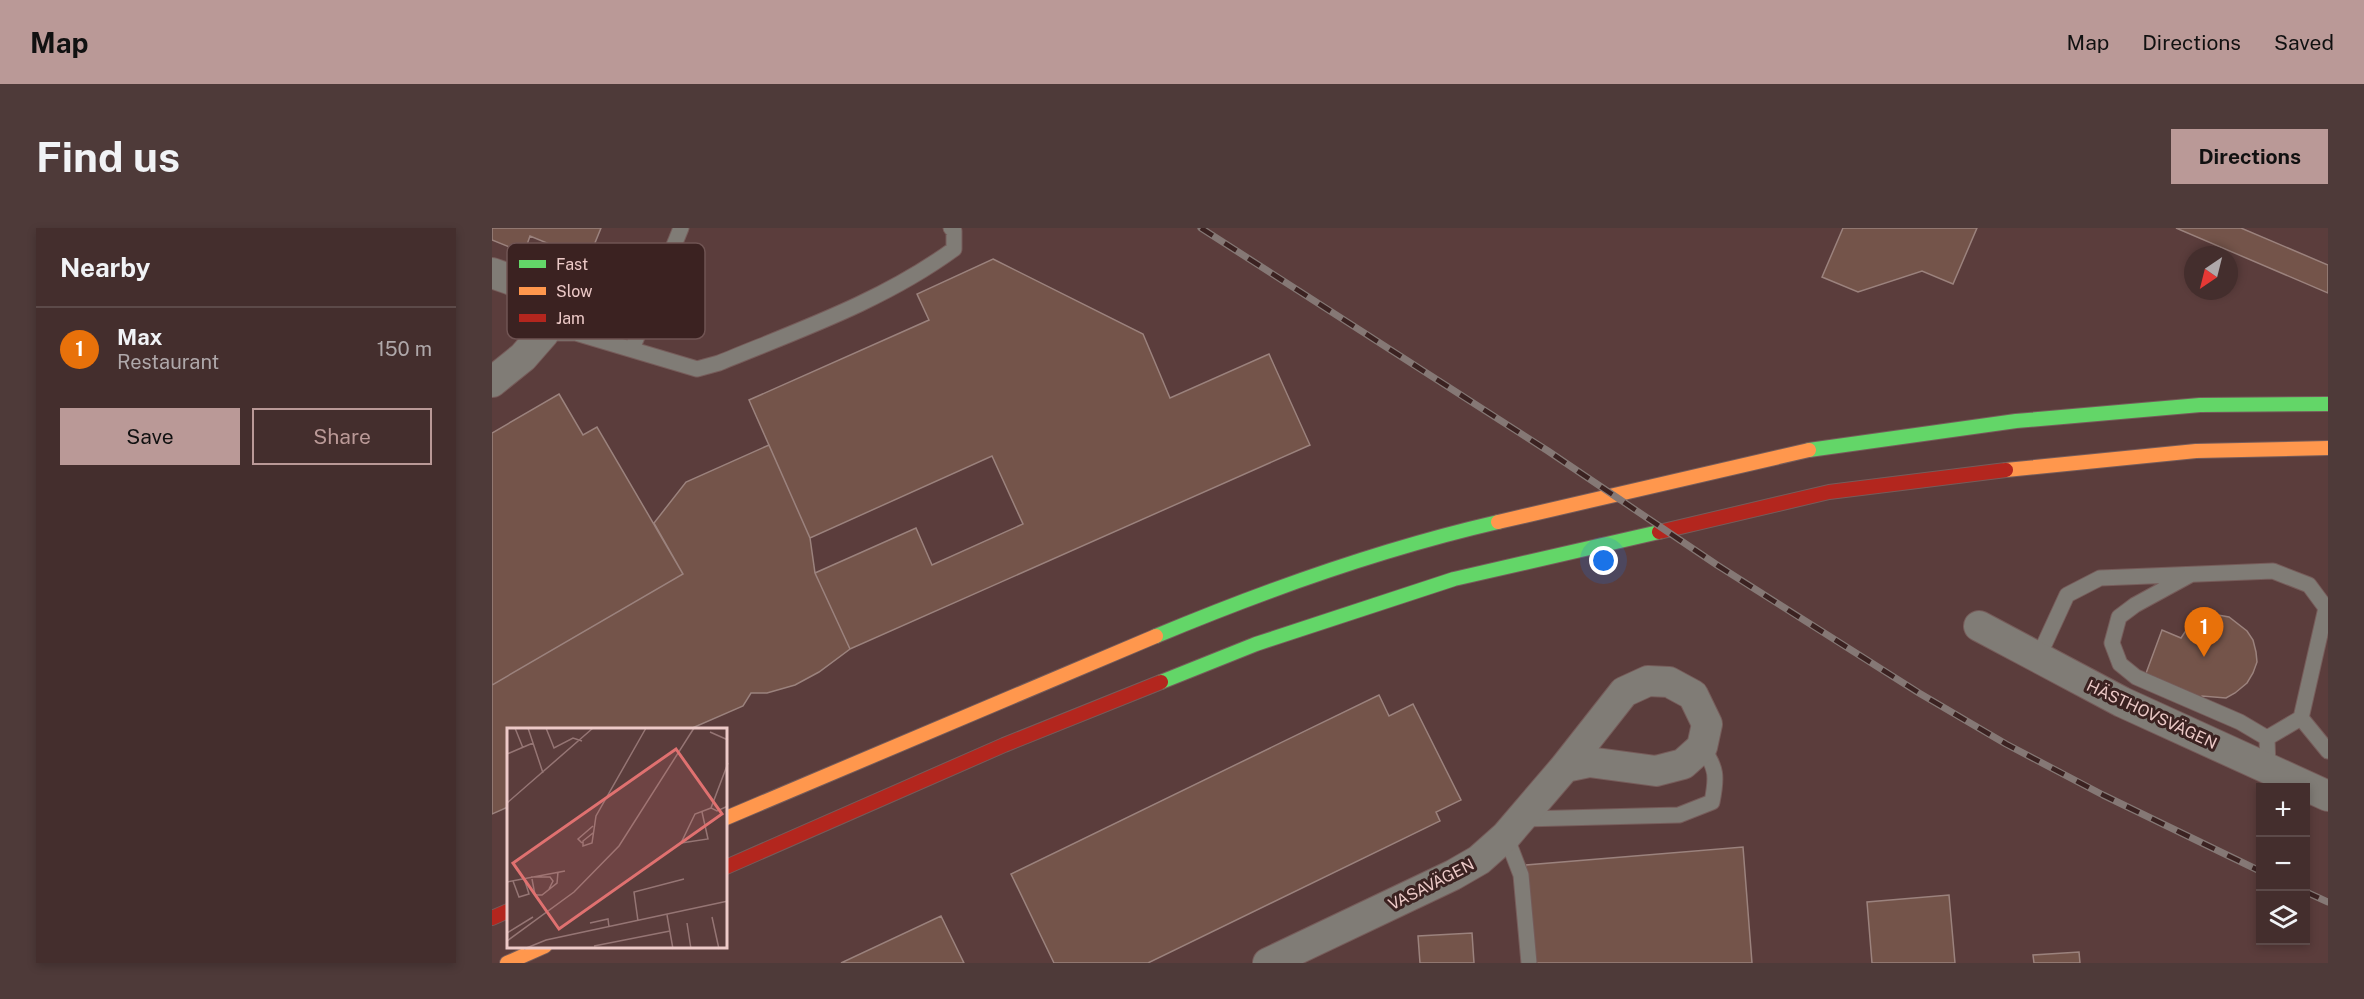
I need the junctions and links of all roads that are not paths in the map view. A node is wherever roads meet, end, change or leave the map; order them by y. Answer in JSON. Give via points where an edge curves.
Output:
{"nodes":[{"id":1,"x":681,"y":228,"type":"edge"},
{"id":2,"x":951,"y":228,"type":"edge"},
{"id":3,"x":675,"y":243,"type":"edge"},
{"id":4,"x":492,"y":273,"type":"edge"},
{"id":5,"x":507,"y":278,"type":"edge"},
{"id":6,"x":539,"y":339,"type":"edge"},
{"id":7,"x":597,"y":339,"type":"edge"},
{"id":8,"x":636,"y":339,"type":"edge"},
{"id":9,"x":632,"y":349,"type":"junction"},
{"id":10,"x":492,"y":382,"type":"edge"},
{"id":11,"x":2328,"y":404,"type":"edge"},
{"id":12,"x":2328,"y":448,"type":"edge"},
{"id":13,"x":2193,"y":574,"type":"junction"},
{"id":14,"x":1979,"y":626,"type":"dead end"},
{"id":15,"x":2038,"y":658,"type":"junction"},
{"id":16,"x":2301,"y":718,"type":"junction"},
{"id":17,"x":2267,"y":738,"type":"junction"},
{"id":18,"x":1702,"y":747,"type":"junction"},
{"id":19,"x":2328,"y":751,"type":"edge"},
{"id":20,"x":1565,"y":767,"type":"junction"},
{"id":21,"x":2268,"y":769,"type":"junction"},
{"id":22,"x":2327,"y":790,"type":"edge"},
{"id":23,"x":728,"y":817,"type":"edge"},
{"id":24,"x":1513,"y":827,"type":"junction"},
{"id":25,"x":728,"y":866,"type":"edge"},
{"id":26,"x":507,"y":911,"type":"edge"},
{"id":27,"x":492,"y":918,"type":"edge"},
{"id":28,"x":541,"y":948,"type":"edge"},
{"id":29,"x":507,"y":963,"type":"edge"},
{"id":30,"x":1268,"y":963,"type":"edge"},
{"id":31,"x":1529,"y":963,"type":"edge"}],
"edges":[{"from":1,"to":3,"type":"lane"},
{"from":2,"to":9,"type":"lane","via":[[954,249],[932,265],[873,299],[719,363],[697,369]]},
{"from":4,"to":5,"type":"street"},
{"from":6,"to":10,"type":"street"},
{"from":7,"to":9,"type":"lane"},
{"from":8,"to":9,"type":"lane"},
{"from":11,"to":23,"type":"highway","via":[[2200,405],[2016,421],[1814,449],[1439,536],[1233,604]]},
{"from":12,"to":25,"type":"highway","via":[[2196,451],[1829,492],[1454,579],[1234,653],[1004,746]]},
{"from":13,"to":15,"type":"lane","via":[[2100,578],[2067,595]]},
{"from":13,"to":16,"type":"lane","via":[[2273,570],[2309,585],[2326,608]]},
{"from":13,"to":17,"type":"lane","via":[[2119,616],[2112,643],[2120,664],[2136,676]]},
{"from":14,"to":15,"type":"street","name":"HÄSTHOVSVÄGEN"},
{"from":15,"to":21,"type":"street","name":"HÄSTHOVSVÄGEN","via":[[2122,702]]},
{"from":16,"to":17,"type":"lane"},
{"from":16,"to":19,"type":"lane"},
{"from":17,"to":21,"type":"lane"},
{"from":18,"to":20,"type":"street","via":[[1683,764],[1656,771],[1589,762]]},
{"from":18,"to":20,"type":"street","name":"VASAVÄGEN","via":[[1707,724],[1693,695],[1669,682],[1648,681],[1624,692]]},
{"from":18,"to":24,"type":"lane","via":[[1713,762],[1716,782],[1712,802],[1679,815]]},
{"from":20,"to":24,"type":"street","name":"VASAVÄGEN"},
{"from":21,"to":22,"type":"street","name":"HÄSTHOVSVÄGEN"},
{"from":24,"to":30,"type":"street","name":"VASAVÄGEN","via":[[1479,860],[1454,875]]},
{"from":24,"to":31,"type":"lane"},
{"from":26,"to":27,"type":"highway"},
{"from":28,"to":29,"type":"highway"}]}
